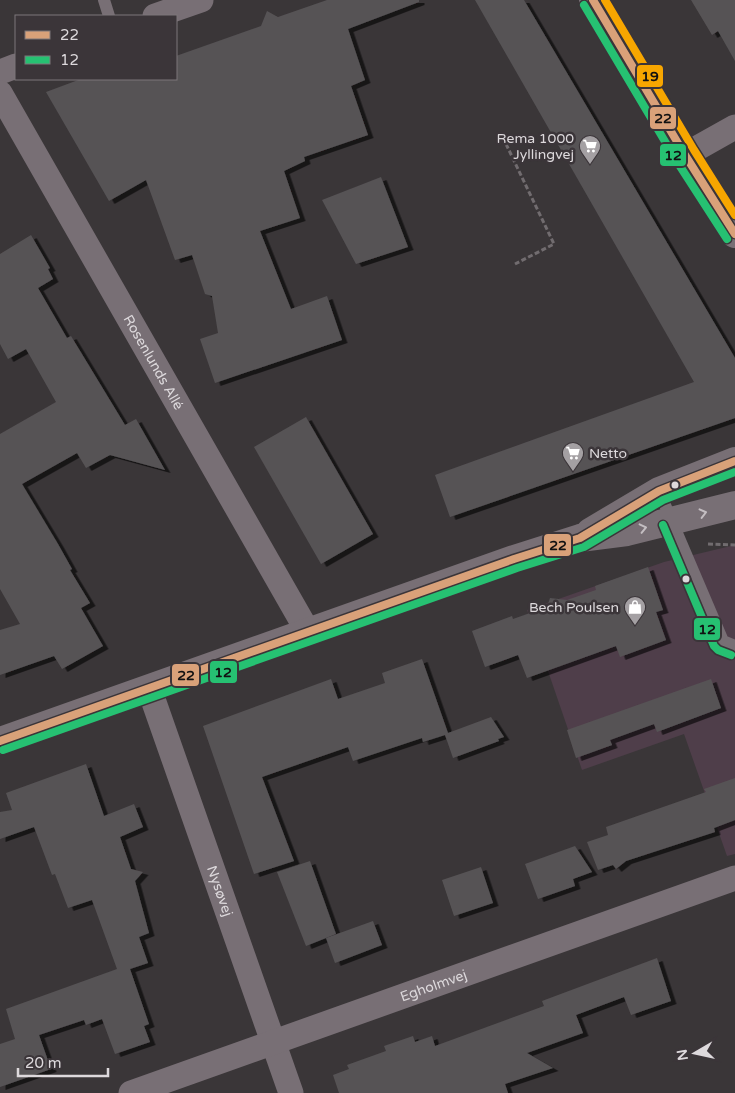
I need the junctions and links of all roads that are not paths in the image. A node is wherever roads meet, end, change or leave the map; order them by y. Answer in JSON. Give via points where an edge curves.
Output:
{"nodes":[{"id":1,"x":104,"y":0,"type":"edge"},
{"id":2,"x":201,"y":0,"type":"edge"},
{"id":3,"x":592,"y":0,"type":"edge"},
{"id":4,"x":109,"y":15,"type":"edge"},
{"id":5,"x":158,"y":15,"type":"edge"},
{"id":6,"x":15,"y":66,"type":"edge"},
{"id":7,"x":0,"y":72,"type":"edge"},
{"id":8,"x":0,"y":93,"type":"edge"},
{"id":9,"x":735,"y":127,"type":"edge"},
{"id":10,"x":685,"y":155,"type":"junction"},
{"id":11,"x":735,"y":234,"type":"edge"},
{"id":12,"x":735,"y":461,"type":"edge"},
{"id":13,"x":659,"y":491,"type":"junction"},
{"id":14,"x":735,"y":506,"type":"edge"},
{"id":15,"x":672,"y":521,"type":"junction"},
{"id":16,"x":580,"y":538,"type":"junction"},
{"id":17,"x":308,"y":632,"type":"junction"},
{"id":18,"x":735,"y":646,"type":"edge"},
{"id":19,"x":149,"y":688,"type":"junction"},
{"id":20,"x":0,"y":741,"type":"edge"},
{"id":21,"x":735,"y":878,"type":"edge"},
{"id":22,"x":274,"y":1043,"type":"junction"},
{"id":23,"x":132,"y":1093,"type":"edge"},
{"id":24,"x":291,"y":1093,"type":"edge"}],
"edges":[{"from":1,"to":4,"type":"lane"},
{"from":2,"to":5,"type":"street"},
{"from":3,"to":10,"type":"street"},
{"from":6,"to":7,"type":"street"},
{"from":8,"to":17,"type":"street","name":"Rosenlunds Allé"},
{"from":9,"to":10,"type":"street"},
{"from":10,"to":11,"type":"street"},
{"from":12,"to":13,"type":"street"},
{"from":13,"to":15,"type":"lane"},
{"from":13,"to":16,"type":"street"},
{"from":15,"to":14,"type":"street","one_way":true},
{"from":16,"to":15,"type":"street","one_way":true,"via":[[627,532]]},
{"from":15,"to":18,"type":"lane","via":[[722,641]]},
{"from":16,"to":17,"type":"street"},
{"from":17,"to":19,"type":"street"},
{"from":19,"to":20,"type":"street"},
{"from":19,"to":22,"type":"street","name":"Nysøvej"},
{"from":21,"to":22,"type":"street","name":"Egholmvej"},
{"from":22,"to":23,"type":"street","name":"Egholmvej"},
{"from":22,"to":24,"type":"street","name":"Nysøvej"}]}
